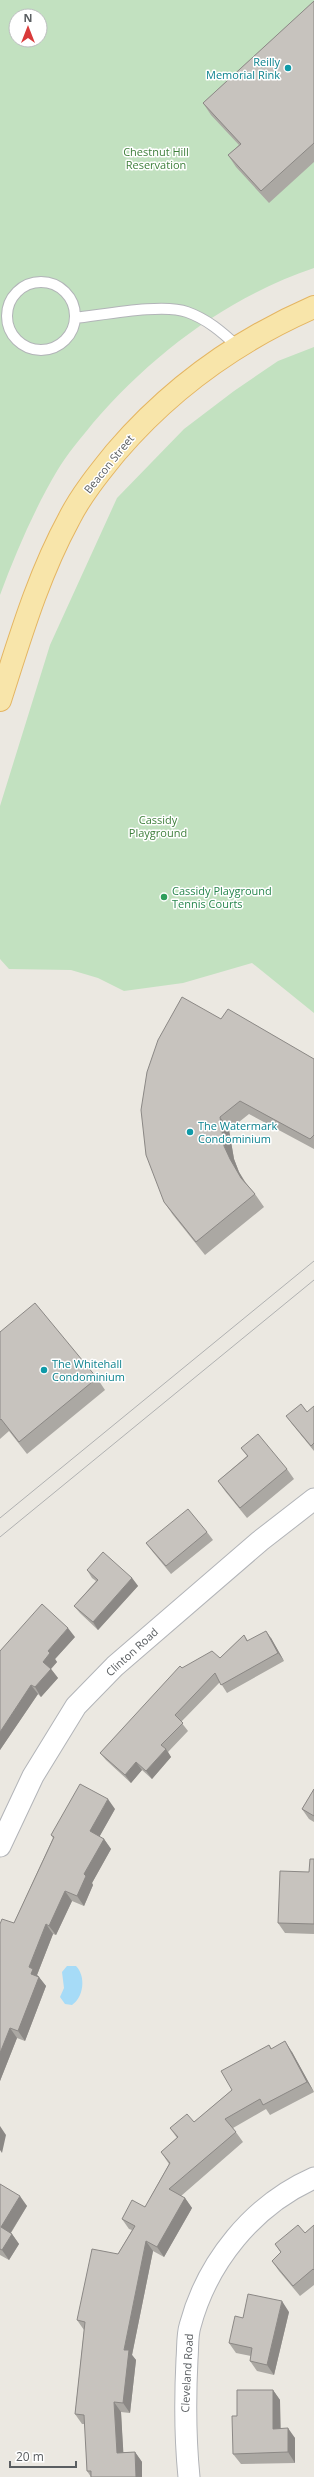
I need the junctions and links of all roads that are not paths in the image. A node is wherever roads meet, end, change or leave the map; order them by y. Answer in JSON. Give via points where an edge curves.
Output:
{"nodes":[{"id":1,"x":314,"y":307,"type":"edge"},
{"id":2,"x":75,"y":318,"type":"junction"},
{"id":3,"x":237,"y":346,"type":"junction"},
{"id":4,"x":0,"y":700,"type":"edge"},
{"id":5,"x":314,"y":1499,"type":"edge"},
{"id":6,"x":0,"y":1846,"type":"edge"},
{"id":7,"x":314,"y":2178,"type":"edge"},
{"id":8,"x":188,"y":2477,"type":"edge"}],
"edges":[{"from":1,"to":3,"type":"main road","name":"Beacon Street"},
{"from":2,"to":2,"type":"lane","via":[[74,309],[66,293],[59,287],[42,282],[25,286],[18,291],[10,302],[7,314],[7,322],[14,337],[26,347],[40,350],[62,344],[71,332]]},
{"from":2,"to":3,"type":"lane","via":[[157,309],[182,310],[208,322]]},
{"from":3,"to":4,"type":"main road","name":"Beacon Street","via":[[169,396],[126,440],[86,491],[70,517],[45,570]]},
{"from":5,"to":6,"type":"street","name":"Clinton Road","via":[[260,1541],[115,1666],[76,1706],[33,1776]]},
{"from":7,"to":8,"type":"street","name":"Cleveland Road","via":[[291,2188],[250,2220],[208,2275],[189,2327],[184,2401]]}]}
